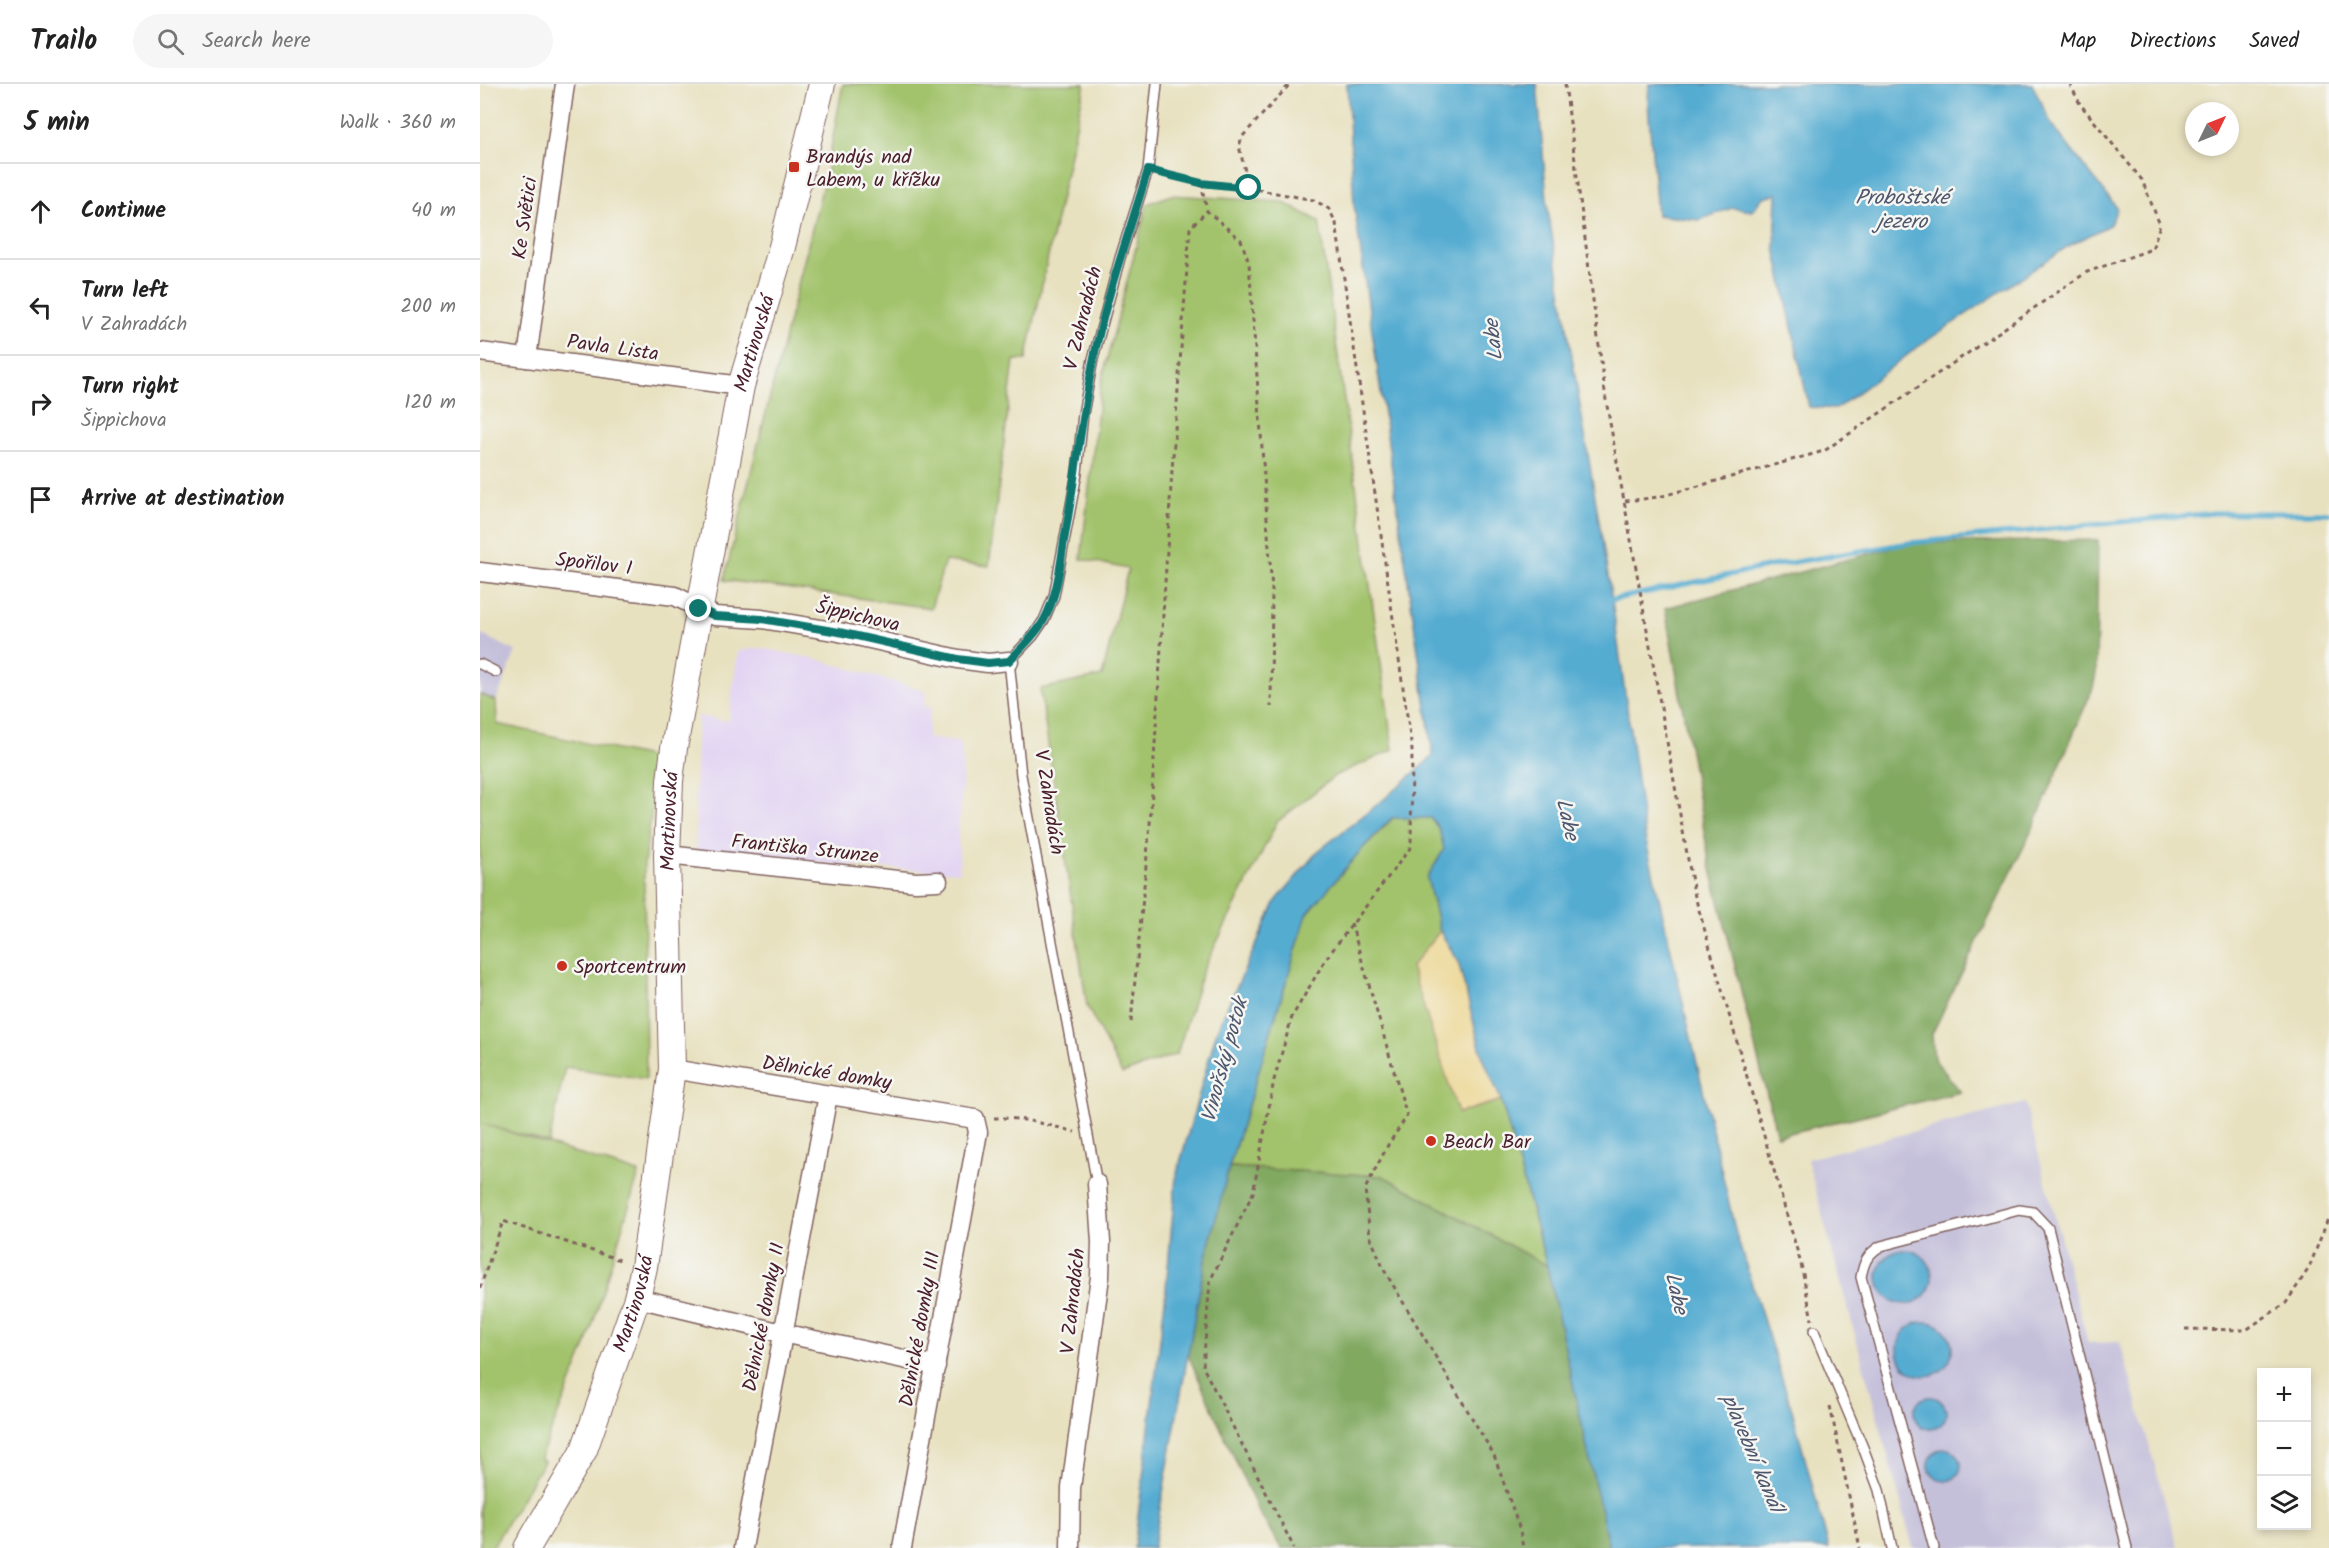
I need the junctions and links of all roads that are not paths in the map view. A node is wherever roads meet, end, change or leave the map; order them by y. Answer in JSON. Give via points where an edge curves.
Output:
{"nodes":[{"id":1,"x":566,"y":84,"type":"edge"},
{"id":2,"x":822,"y":84,"type":"edge"},
{"id":3,"x":1157,"y":84,"type":"edge"},
{"id":4,"x":480,"y":352,"type":"edge"},
{"id":5,"x":527,"y":358,"type":"junction"},
{"id":6,"x":741,"y":386,"type":"junction"},
{"id":7,"x":480,"y":572,"type":"edge"},
{"id":8,"x":699,"y":609,"type":"junction"},
{"id":9,"x":1009,"y":661,"type":"junction"},
{"id":10,"x":480,"y":664,"type":"edge"},
{"id":11,"x":496,"y":672,"type":"dead end"},
{"id":12,"x":667,"y":855,"type":"junction"},
{"id":13,"x":938,"y":881,"type":"dead end"},
{"id":14,"x":672,"y":1070,"type":"junction"},
{"id":15,"x":828,"y":1095,"type":"junction"},
{"id":16,"x":975,"y":1119,"type":"joint"},
{"id":17,"x":1097,"y":1184,"type":"joint"},
{"id":18,"x":637,"y":1298,"type":"junction"},
{"id":19,"x":1814,"y":1332,"type":"road end"},
{"id":20,"x":782,"y":1333,"type":"junction"},
{"id":21,"x":936,"y":1366,"type":"junction"},
{"id":22,"x":527,"y":1548,"type":"edge"},
{"id":23,"x":743,"y":1548,"type":"edge"},
{"id":24,"x":902,"y":1548,"type":"edge"},
{"id":25,"x":1070,"y":1548,"type":"edge"},
{"id":26,"x":1892,"y":1548,"type":"edge"},
{"id":27,"x":1934,"y":1548,"type":"edge"},
{"id":28,"x":2127,"y":1548,"type":"edge"}],
"edges":[{"from":1,"to":5,"type":"street","name":"Ke Světici"},
{"from":2,"to":6,"type":"street","name":"Martinovská","via":[[782,247]]},
{"from":3,"to":9,"type":"lane","name":"V Zahradách","via":[[1148,170],[1093,359],[1054,596],[1033,636]]},
{"from":4,"to":5,"type":"street","name":"Pavla Lista"},
{"from":5,"to":6,"type":"street","name":"Pavla Lista"},
{"from":6,"to":8,"type":"street","name":"Martinovská"},
{"from":7,"to":8,"type":"street","name":"Spořilov I","via":[[675,596]]},
{"from":8,"to":9,"type":"street","name":"Šippichova","via":[[715,616],[762,619],[839,632],[958,659]]},
{"from":8,"to":12,"type":"street","name":"Martinovská","via":[[670,782]]},
{"from":9,"to":17,"type":"lane","name":"V Zahradách","via":[[1021,775]]},
{"from":10,"to":11,"type":"lane"},
{"from":12,"to":13,"type":"street","name":"Františka Strunze","via":[[916,882]]},
{"from":12,"to":14,"type":"street","name":"Martinovská"},
{"from":14,"to":15,"type":"street","name":"Dělnické domky"},
{"from":14,"to":18,"type":"street","name":"Martinovská"},
{"from":15,"to":16,"type":"street","name":"Dělnické domky"},
{"from":15,"to":20,"type":"street","name":"Dělnické domky II"},
{"from":16,"to":21,"type":"street","name":"Dělnické domky III","via":[[978,1132]]},
{"from":17,"to":25,"type":"street","name":"V Zahradách","via":[[1100,1277],[1071,1488]]},
{"from":18,"to":20,"type":"street"},
{"from":18,"to":22,"type":"street","name":"Martinovská","via":[[584,1450]]},
{"from":19,"to":26,"type":"lane","via":[[1879,1490]]},
{"from":20,"to":21,"type":"street"},
{"from":20,"to":23,"type":"street","name":"Dělnické domky II"},
{"from":21,"to":24,"type":"street","name":"Dělnické domky III"},
{"from":27,"to":28,"type":"lane","via":[[1861,1277],[1864,1263],[1869,1252],[1881,1246],[2019,1210],[2034,1212],[2048,1228]]}]}
